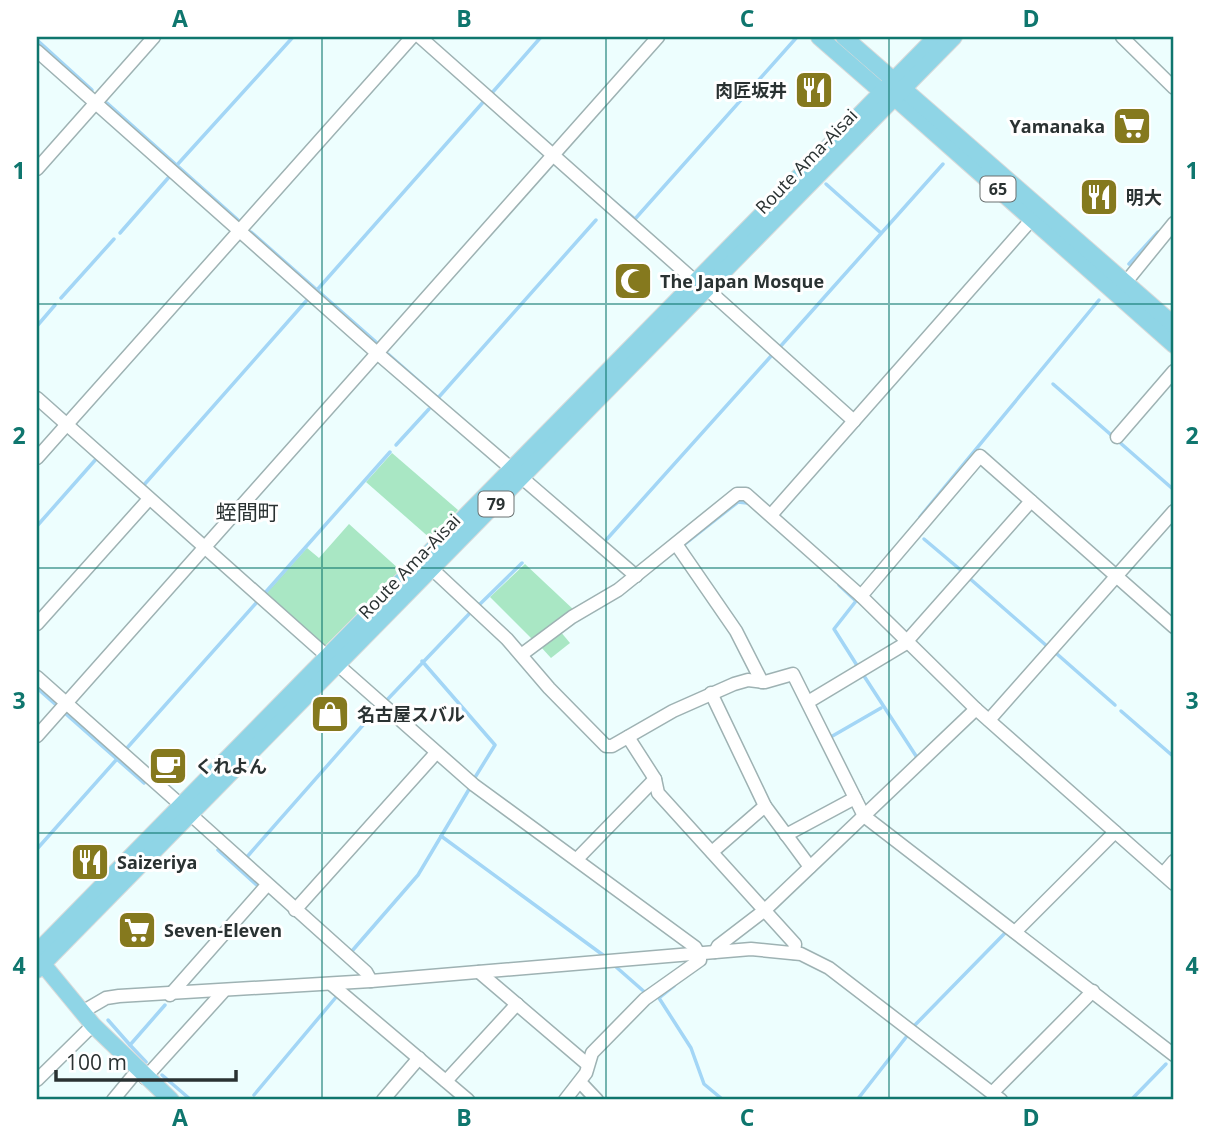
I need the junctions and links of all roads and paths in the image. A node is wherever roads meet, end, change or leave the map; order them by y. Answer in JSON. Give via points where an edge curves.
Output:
{"nodes":[{"id":1,"x":155,"y":37,"type":"edge"},
{"id":2,"x":412,"y":37,"type":"edge"},
{"id":3,"x":420,"y":37,"type":"edge"},
{"id":4,"x":658,"y":37,"type":"edge"},
{"id":5,"x":819,"y":37,"type":"edge"},
{"id":6,"x":844,"y":37,"type":"edge"},
{"id":7,"x":936,"y":37,"type":"edge"},
{"id":8,"x":954,"y":37,"type":"edge"},
{"id":9,"x":1122,"y":37,"type":"edge"},
{"id":10,"x":37,"y":51,"type":"edge"},
{"id":11,"x":1173,"y":85,"type":"edge"},
{"id":12,"x":894,"y":90,"type":"junction"},
{"id":13,"x":96,"y":103,"type":"junction"},
{"id":14,"x":553,"y":155,"type":"junction"},
{"id":15,"x":37,"y":169,"type":"edge"},
{"id":16,"x":1032,"y":219,"type":"junction"},
{"id":17,"x":1174,"y":224,"type":"edge"},
{"id":18,"x":239,"y":231,"type":"junction"},
{"id":19,"x":1126,"y":282,"type":"junction"},
{"id":20,"x":701,"y":285,"type":"junction"},
{"id":21,"x":1174,"y":325,"type":"edge"},
{"id":22,"x":1174,"y":345,"type":"edge"},
{"id":23,"x":377,"y":353,"type":"junction"},
{"id":24,"x":1174,"y":371,"type":"edge"},
{"id":25,"x":37,"y":398,"type":"edge"},
{"id":26,"x":854,"y":421,"type":"junction"},
{"id":27,"x":66,"y":425,"type":"junction"},
{"id":28,"x":1117,"y":437,"type":"dead end"},
{"id":29,"x":37,"y":458,"type":"edge"},
{"id":30,"x":517,"y":473,"type":"junction"},
{"id":31,"x":149,"y":499,"type":"junction"},
{"id":32,"x":1031,"y":501,"type":"junction"},
{"id":33,"x":1174,"y":511,"type":"edge"},
{"id":34,"x":771,"y":516,"type":"junction"},
{"id":35,"x":676,"y":544,"type":"junction"},
{"id":36,"x":205,"y":547,"type":"junction"},
{"id":37,"x":432,"y":569,"type":"junction"},
{"id":38,"x":636,"y":576,"type":"junction"},
{"id":39,"x":1117,"y":576,"type":"junction"},
{"id":40,"x":861,"y":596,"type":"junction"},
{"id":41,"x":37,"y":624,"type":"edge"},
{"id":42,"x":1174,"y":627,"type":"edge"},
{"id":43,"x":907,"y":642,"type":"junction"},
{"id":44,"x":521,"y":655,"type":"junction"},
{"id":45,"x":333,"y":661,"type":"junction"},
{"id":46,"x":37,"y":677,"type":"edge"},
{"id":47,"x":762,"y":682,"type":"junction"},
{"id":48,"x":711,"y":693,"type":"junction"},
{"id":49,"x":808,"y":702,"type":"junction"},
{"id":50,"x":66,"y":703,"type":"junction"},
{"id":51,"x":976,"y":709,"type":"junction"},
{"id":52,"x":989,"y":720,"type":"junction"},
{"id":53,"x":37,"y":736,"type":"edge"},
{"id":54,"x":628,"y":737,"type":"junction"},
{"id":55,"x":436,"y":753,"type":"junction"},
{"id":56,"x":655,"y":779,"type":"junction"},
{"id":57,"x":855,"y":797,"type":"junction"},
{"id":58,"x":765,"y":806,"type":"junction"},
{"id":59,"x":187,"y":810,"type":"junction"},
{"id":60,"x":864,"y":816,"type":"junction"},
{"id":61,"x":1115,"y":832,"type":"junction"},
{"id":62,"x":786,"y":835,"type":"junction"},
{"id":63,"x":712,"y":852,"type":"junction"},
{"id":64,"x":576,"y":859,"type":"junction"},
{"id":65,"x":1174,"y":862,"type":"edge"},
{"id":66,"x":810,"y":867,"type":"junction"},
{"id":67,"x":1163,"y":874,"type":"junction"},
{"id":68,"x":1174,"y":884,"type":"edge"},
{"id":69,"x":267,"y":886,"type":"junction"},
{"id":70,"x":295,"y":910,"type":"junction"},
{"id":71,"x":765,"y":910,"type":"junction"},
{"id":72,"x":1015,"y":932,"type":"junction"},
{"id":73,"x":715,"y":952,"type":"junction"},
{"id":74,"x":794,"y":953,"type":"junction"},
{"id":75,"x":699,"y":954,"type":"junction"},
{"id":76,"x":38,"y":961,"type":"edge"},
{"id":77,"x":479,"y":972,"type":"junction"},
{"id":78,"x":371,"y":981,"type":"junction"},
{"id":79,"x":331,"y":984,"type":"junction"},
{"id":80,"x":1093,"y":991,"type":"junction"},
{"id":81,"x":223,"y":992,"type":"junction"},
{"id":82,"x":170,"y":995,"type":"junction"},
{"id":83,"x":517,"y":1004,"type":"junction"},
{"id":84,"x":82,"y":1012,"type":"junction"},
{"id":85,"x":93,"y":1025,"type":"junction"},
{"id":86,"x":1171,"y":1046,"type":"edge"},
{"id":87,"x":419,"y":1058,"type":"junction"},
{"id":88,"x":587,"y":1064,"type":"junction"},
{"id":89,"x":141,"y":1075,"type":"junction"},
{"id":90,"x":37,"y":1080,"type":"edge"},
{"id":91,"x":446,"y":1081,"type":"junction"},
{"id":92,"x":580,"y":1082,"type":"junction"},
{"id":93,"x":996,"y":1097,"type":"edge"},
{"id":94,"x":113,"y":1100,"type":"edge"},
{"id":95,"x":171,"y":1100,"type":"edge"},
{"id":96,"x":383,"y":1100,"type":"edge"},
{"id":97,"x":468,"y":1100,"type":"edge"},
{"id":98,"x":565,"y":1100,"type":"edge"},
{"id":99,"x":597,"y":1100,"type":"edge"}],
"edges":[{"from":1,"to":13,"type":"street"},
{"from":2,"to":18,"type":"street"},
{"from":3,"to":14,"type":"street"},
{"from":4,"to":14,"type":"street"},
{"from":5,"to":12,"type":"main road","number":"65"},
{"from":6,"to":12,"type":"main road","number":"65"},
{"from":7,"to":12,"type":"main road","name":"Route Ama-Aisai","number":"79"},
{"from":8,"to":12,"type":"main road","name":"Route Ama-Aisai","number":"79"},
{"from":9,"to":11,"type":"street"},
{"from":10,"to":13,"type":"street"},
{"from":12,"to":16,"type":"main road","number":"65"},
{"from":12,"to":19,"type":"main road","number":"65"},
{"from":12,"to":20,"type":"main road","name":"Route Ama-Aisai","number":"79"},
{"from":13,"to":15,"type":"street"},
{"from":13,"to":18,"type":"street"},
{"from":14,"to":20,"type":"street"},
{"from":14,"to":23,"type":"street"},
{"from":16,"to":22,"type":"main road","number":"65"},
{"from":16,"to":26,"type":"street"},
{"from":17,"to":19,"type":"street"},
{"from":18,"to":23,"type":"street"},
{"from":18,"to":27,"type":"street"},
{"from":19,"to":21,"type":"main road","number":"65"},
{"from":20,"to":26,"type":"street"},
{"from":20,"to":30,"type":"main road","name":"Route Ama-Aisai","number":"79"},
{"from":23,"to":30,"type":"street"},
{"from":23,"to":36,"type":"street"},
{"from":24,"to":28,"type":"street"},
{"from":25,"to":27,"type":"street"},
{"from":26,"to":34,"type":"street"},
{"from":27,"to":29,"type":"street"},
{"from":27,"to":31,"type":"street"},
{"from":30,"to":37,"type":"main road","name":"Route Ama-Aisai","number":"79"},
{"from":30,"to":38,"type":"street"},
{"from":30,"to":45,"type":"main road","name":"Route Ama-Aisai","number":"79"},
{"from":31,"to":36,"type":"street"},
{"from":31,"to":41,"type":"street"},
{"from":32,"to":39,"type":"street"},
{"from":32,"to":40,"type":"street","via":[[980,456]]},
{"from":32,"to":43,"type":"street"},
{"from":33,"to":39,"type":"street"},
{"from":34,"to":35,"type":"street","via":[[747,494],[737,494]]},
{"from":34,"to":40,"type":"street"},
{"from":35,"to":38,"type":"street"},
{"from":35,"to":47,"type":"street","via":[[736,631]]},
{"from":36,"to":45,"type":"street"},
{"from":36,"to":50,"type":"street"},
{"from":37,"to":44,"type":"street"},
{"from":37,"to":45,"type":"main road","name":"Route Ama-Aisai","number":"79"},
{"from":38,"to":44,"type":"street"},
{"from":39,"to":42,"type":"street"},
{"from":39,"to":52,"type":"street"},
{"from":40,"to":43,"type":"street"},
{"from":43,"to":49,"type":"street"},
{"from":43,"to":51,"type":"street"},
{"from":44,"to":54,"type":"street","via":[[606,746]]},
{"from":45,"to":55,"type":"street"},
{"from":45,"to":59,"type":"main road","name":"Route Ama-Aisai","number":"79"},
{"from":46,"to":50,"type":"street"},
{"from":47,"to":48,"type":"street","via":[[748,681]]},
{"from":47,"to":49,"type":"street","via":[[793,674]]},
{"from":48,"to":54,"type":"street"},
{"from":48,"to":58,"type":"street"},
{"from":49,"to":57,"type":"street"},
{"from":50,"to":53,"type":"street"},
{"from":50,"to":59,"type":"street"},
{"from":51,"to":52,"type":"street"},
{"from":51,"to":60,"type":"street"},
{"from":52,"to":61,"type":"street"},
{"from":54,"to":56,"type":"street"},
{"from":55,"to":64,"type":"street"},
{"from":55,"to":70,"type":"street"},
{"from":56,"to":63,"type":"street","via":[[658,793]]},
{"from":56,"to":64,"type":"street"},
{"from":57,"to":60,"type":"street"},
{"from":57,"to":62,"type":"street"},
{"from":58,"to":62,"type":"street"},
{"from":58,"to":63,"type":"street"},
{"from":59,"to":69,"type":"street"},
{"from":59,"to":76,"type":"main road","name":"Route Ama-Aisai","number":"79"},
{"from":60,"to":66,"type":"street"},
{"from":60,"to":72,"type":"street"},
{"from":61,"to":67,"type":"street"},
{"from":61,"to":72,"type":"street"},
{"from":62,"to":66,"type":"street"},
{"from":63,"to":71,"type":"street"},
{"from":64,"to":75,"type":"street"},
{"from":65,"to":67,"type":"street"},
{"from":66,"to":71,"type":"street"},
{"from":67,"to":68,"type":"street"},
{"from":69,"to":70,"type":"street"},
{"from":69,"to":82,"type":"street"},
{"from":70,"to":78,"type":"street"},
{"from":71,"to":73,"type":"street"},
{"from":71,"to":74,"type":"street","via":[[795,944]]},
{"from":72,"to":80,"type":"street"},
{"from":73,"to":74,"type":"street"},
{"from":73,"to":75,"type":"street"},
{"from":74,"to":93,"type":"street","via":[[830,968]]},
{"from":75,"to":77,"type":"street"},
{"from":75,"to":88,"type":"street","via":[[700,960],[645,999],[592,1053]]},
{"from":76,"to":84,"type":"main road"},
{"from":77,"to":78,"type":"street"},
{"from":77,"to":83,"type":"street"},
{"from":78,"to":79,"type":"street"},
{"from":79,"to":81,"type":"street"},
{"from":79,"to":87,"type":"street"},
{"from":80,"to":86,"type":"street"},
{"from":80,"to":93,"type":"street"},
{"from":81,"to":82,"type":"street"},
{"from":81,"to":89,"type":"street"},
{"from":82,"to":84,"type":"street","via":[[106,998]]},
{"from":83,"to":88,"type":"street"},
{"from":83,"to":91,"type":"street"},
{"from":84,"to":85,"type":"main road"},
{"from":85,"to":89,"type":"main road"},
{"from":85,"to":90,"type":"street"},
{"from":87,"to":91,"type":"street"},
{"from":87,"to":96,"type":"street"},
{"from":88,"to":92,"type":"street"},
{"from":89,"to":94,"type":"street"},
{"from":89,"to":95,"type":"main road"},
{"from":91,"to":97,"type":"street"},
{"from":92,"to":98,"type":"street"},
{"from":92,"to":99,"type":"street"}]}
